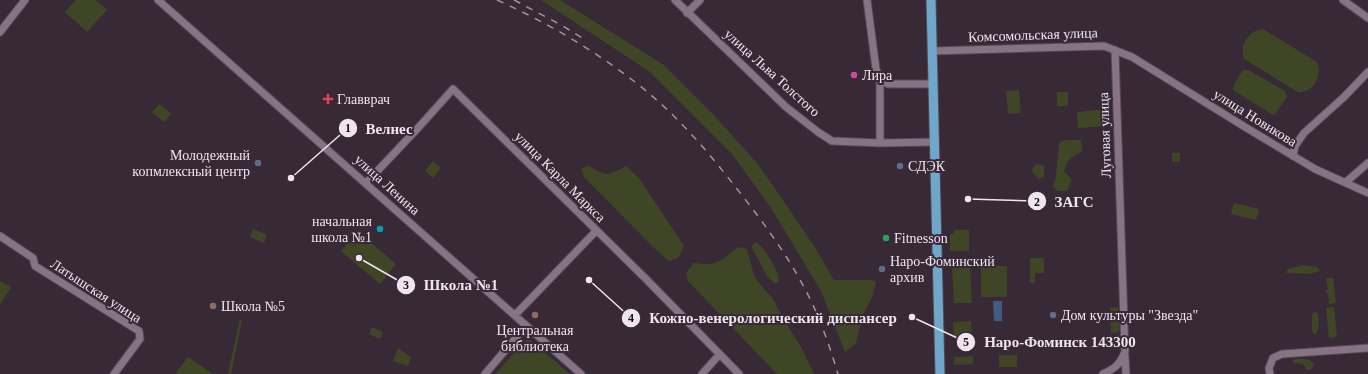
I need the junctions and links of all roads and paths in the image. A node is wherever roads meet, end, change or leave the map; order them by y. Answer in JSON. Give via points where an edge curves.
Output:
{"nodes":[{"id":1,"x":25,"y":0,"type":"edge"},
{"id":2,"x":158,"y":0,"type":"edge"},
{"id":3,"x":675,"y":0,"type":"edge"},
{"id":4,"x":700,"y":0,"type":"edge"},
{"id":5,"x":867,"y":0,"type":"edge"},
{"id":6,"x":931,"y":0,"type":"edge"},
{"id":7,"x":1343,"y":0,"type":"edge"},
{"id":8,"x":687,"y":12,"type":"junction"},
{"id":9,"x":1368,"y":18,"type":"edge"},
{"id":10,"x":0,"y":32,"type":"edge"},
{"id":11,"x":1115,"y":50,"type":"junction"},
{"id":12,"x":932,"y":51,"type":"junction"},
{"id":13,"x":1132,"y":57,"type":"joint"},
{"id":14,"x":1368,"y":72,"type":"edge"},
{"id":15,"x":880,"y":79,"type":"junction"},
{"id":16,"x":933,"y":84,"type":"junction"},
{"id":17,"x":934,"y":142,"type":"junction"},
{"id":18,"x":880,"y":143,"type":"junction"},
{"id":19,"x":1293,"y":156,"type":"junction"},
{"id":20,"x":1368,"y":163,"type":"edge"},
{"id":21,"x":1346,"y":182,"type":"junction"},
{"id":22,"x":366,"y":183,"type":"junction"},
{"id":23,"x":1368,"y":193,"type":"edge"},
{"id":24,"x":596,"y":230,"type":"junction"},
{"id":25,"x":0,"y":236,"type":"edge"},
{"id":26,"x":515,"y":316,"type":"junction"},
{"id":27,"x":526,"y":326,"type":"junction"},
{"id":28,"x":1368,"y":348,"type":"edge"},
{"id":29,"x":1124,"y":352,"type":"junction"},
{"id":30,"x":719,"y":355,"type":"junction"},
{"id":31,"x":114,"y":374,"type":"edge"},
{"id":32,"x":485,"y":374,"type":"edge"},
{"id":33,"x":581,"y":374,"type":"edge"},
{"id":34,"x":702,"y":374,"type":"edge"},
{"id":35,"x":739,"y":374,"type":"edge"},
{"id":36,"x":940,"y":374,"type":"edge"},
{"id":37,"x":1103,"y":374,"type":"edge"},
{"id":38,"x":1126,"y":374,"type":"edge"},
{"id":39,"x":1270,"y":374,"type":"edge"}],
"edges":[{"from":1,"to":10,"type":"street"},
{"from":2,"to":22,"type":"street","name":"улица Ленина"},
{"from":3,"to":8,"type":"street","name":"улица Льва Толстого"},
{"from":4,"to":8,"type":"street"},
{"from":5,"to":15,"type":"street","via":[[876,69]]},
{"from":6,"to":12,"type":"main road"},
{"from":7,"to":9,"type":"street"},
{"from":8,"to":18,"type":"street","name":"улица Льва Толстого","via":[[786,107],[818,132],[832,141]]},
{"from":11,"to":12,"type":"street","name":"Комсомольская улица","via":[[1104,46]]},
{"from":11,"to":13,"type":"street","name":"Комсомольская улица"},
{"from":11,"to":29,"type":"street","name":"Луговая улица"},
{"from":12,"to":16,"type":"main road"},
{"from":13,"to":19,"type":"street","name":"улица Новикова"},
{"from":14,"to":19,"type":"street","via":[[1304,133],[1295,146]]},
{"from":15,"to":16,"type":"street","via":[[888,84]]},
{"from":15,"to":18,"type":"street"},
{"from":16,"to":17,"type":"main road"},
{"from":17,"to":18,"type":"street","name":"улица Льва Толстого"},
{"from":17,"to":36,"type":"main road"},
{"from":19,"to":21,"type":"street","name":"улица Новикова"},
{"from":20,"to":21,"type":"street"},
{"from":21,"to":23,"type":"street","name":"улица Новикова"},
{"from":22,"to":24,"type":"street","name":"улица Карла Маркса","via":[[453,89]]},
{"from":22,"to":26,"type":"street","name":"улица Ленина"},
{"from":24,"to":26,"type":"street"},
{"from":24,"to":30,"type":"street","name":"улица Карла Маркса"},
{"from":25,"to":31,"type":"street","name":"Латышская улица","via":[[33,258],[35,266],[139,331],[140,339]]},
{"from":26,"to":27,"type":"street","name":"улица Ленина"},
{"from":27,"to":32,"type":"street"},
{"from":27,"to":33,"type":"street","name":"улица Ленина"},
{"from":28,"to":39,"type":"street","via":[[1282,354],[1273,358],[1269,368]]},
{"from":29,"to":37,"type":"street","name":"Луговая улица","via":[[1120,362]]},
{"from":29,"to":38,"type":"street"},
{"from":30,"to":34,"type":"street"},
{"from":30,"to":35,"type":"street","name":"улица Карла Маркса"}]}
